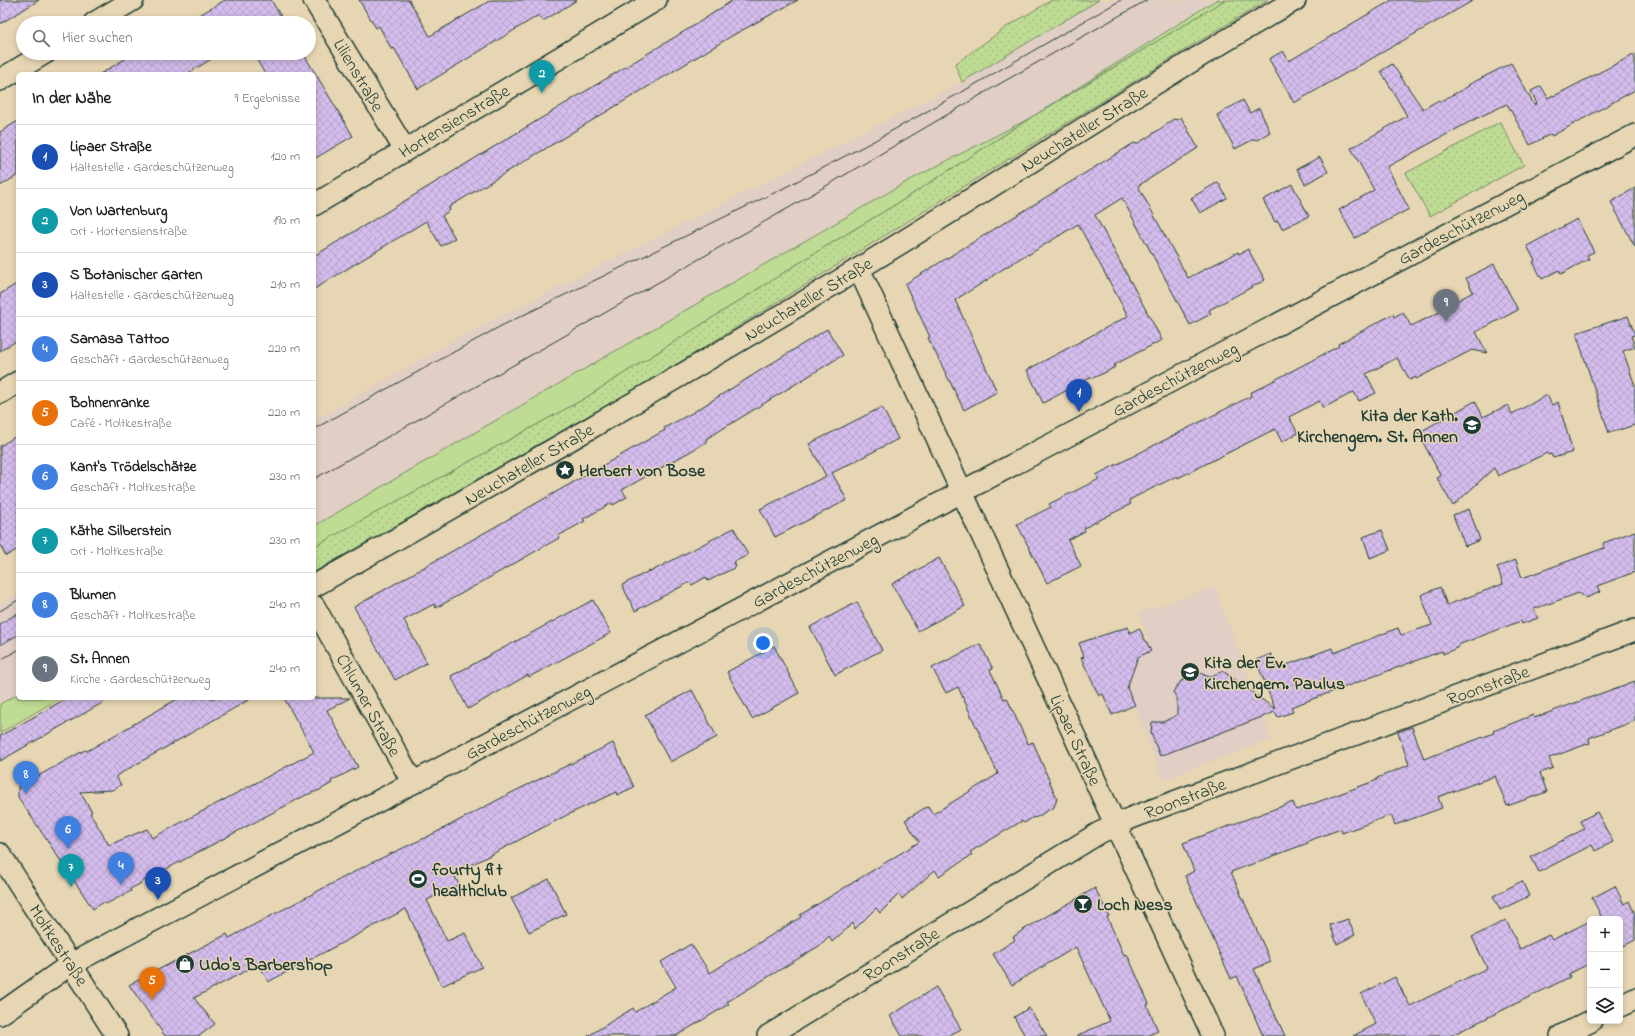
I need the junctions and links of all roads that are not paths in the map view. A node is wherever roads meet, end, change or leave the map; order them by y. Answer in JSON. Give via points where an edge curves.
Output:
{"nodes":[{"id":1,"x":133,"y":0,"type":"edge"},
{"id":2,"x":314,"y":0,"type":"edge"},
{"id":3,"x":656,"y":0,"type":"edge"},
{"id":4,"x":1295,"y":0,"type":"edge"},
{"id":5,"x":106,"y":16,"type":"edge"},
{"id":6,"x":33,"y":60,"type":"edge"},
{"id":7,"x":0,"y":80,"type":"edge"},
{"id":8,"x":1635,"y":135,"type":"edge"},
{"id":9,"x":405,"y":150,"type":"junction"},
{"id":10,"x":316,"y":203,"type":"edge"},
{"id":11,"x":859,"y":269,"type":"junction"},
{"id":12,"x":16,"y":383,"type":"edge"},
{"id":13,"x":0,"y":393,"type":"edge"},
{"id":14,"x":962,"y":492,"type":"junction"},
{"id":15,"x":316,"y":585,"type":"edge"},
{"id":16,"x":316,"y":610,"type":"edge"},
{"id":17,"x":1635,"y":630,"type":"edge"},
{"id":18,"x":413,"y":783,"type":"junction"},
{"id":19,"x":1116,"y":825,"type":"junction"},
{"id":20,"x":0,"y":854,"type":"edge"},
{"id":21,"x":71,"y":964,"type":"junction"},
{"id":22,"x":1635,"y":999,"type":"edge"},
{"id":23,"x":1623,"y":1005,"type":"edge"},
{"id":24,"x":0,"y":1014,"type":"edge"},
{"id":25,"x":1587,"y":1023,"type":"edge"},
{"id":26,"x":117,"y":1036,"type":"edge"},
{"id":27,"x":768,"y":1036,"type":"edge"},
{"id":28,"x":1213,"y":1036,"type":"edge"},
{"id":29,"x":1561,"y":1036,"type":"edge"}],
"edges":[{"from":1,"to":5,"type":"street"},
{"from":2,"to":9,"type":"street","name":"Lilienstraße"},
{"from":3,"to":9,"type":"street","name":"Hortensienstraße"},
{"from":4,"to":11,"type":"street","name":"Neuchateller Straße"},
{"from":6,"to":7,"type":"street"},
{"from":8,"to":14,"type":"street","name":"Gardeschützenweg"},
{"from":9,"to":10,"type":"street","name":"Hortensienstraße"},
{"from":11,"to":14,"type":"street","name":"Lipaer Straße"},
{"from":11,"to":15,"type":"street","name":"Neuchateller Straße","via":[[595,426]]},
{"from":12,"to":13,"type":"street"},
{"from":14,"to":18,"type":"street","name":"Gardeschützenweg"},
{"from":14,"to":19,"type":"street","name":"Lipaer Straße"},
{"from":16,"to":18,"type":"street","name":"Chlumer Straße"},
{"from":17,"to":19,"type":"street","name":"Roonstraße"},
{"from":18,"to":21,"type":"street","name":"Gardeschützenweg"},
{"from":19,"to":27,"type":"street","name":"Roonstraße","via":[[1098,833]]},
{"from":19,"to":28,"type":"street","name":"Lipaer Straße"},
{"from":20,"to":21,"type":"street","name":"Moltkestraße"},
{"from":21,"to":24,"type":"street","name":"Gardeschützenweg"},
{"from":21,"to":26,"type":"street","name":"Moltkestraße"},
{"from":22,"to":23,"type":"street"},
{"from":25,"to":29,"type":"street"}]}
